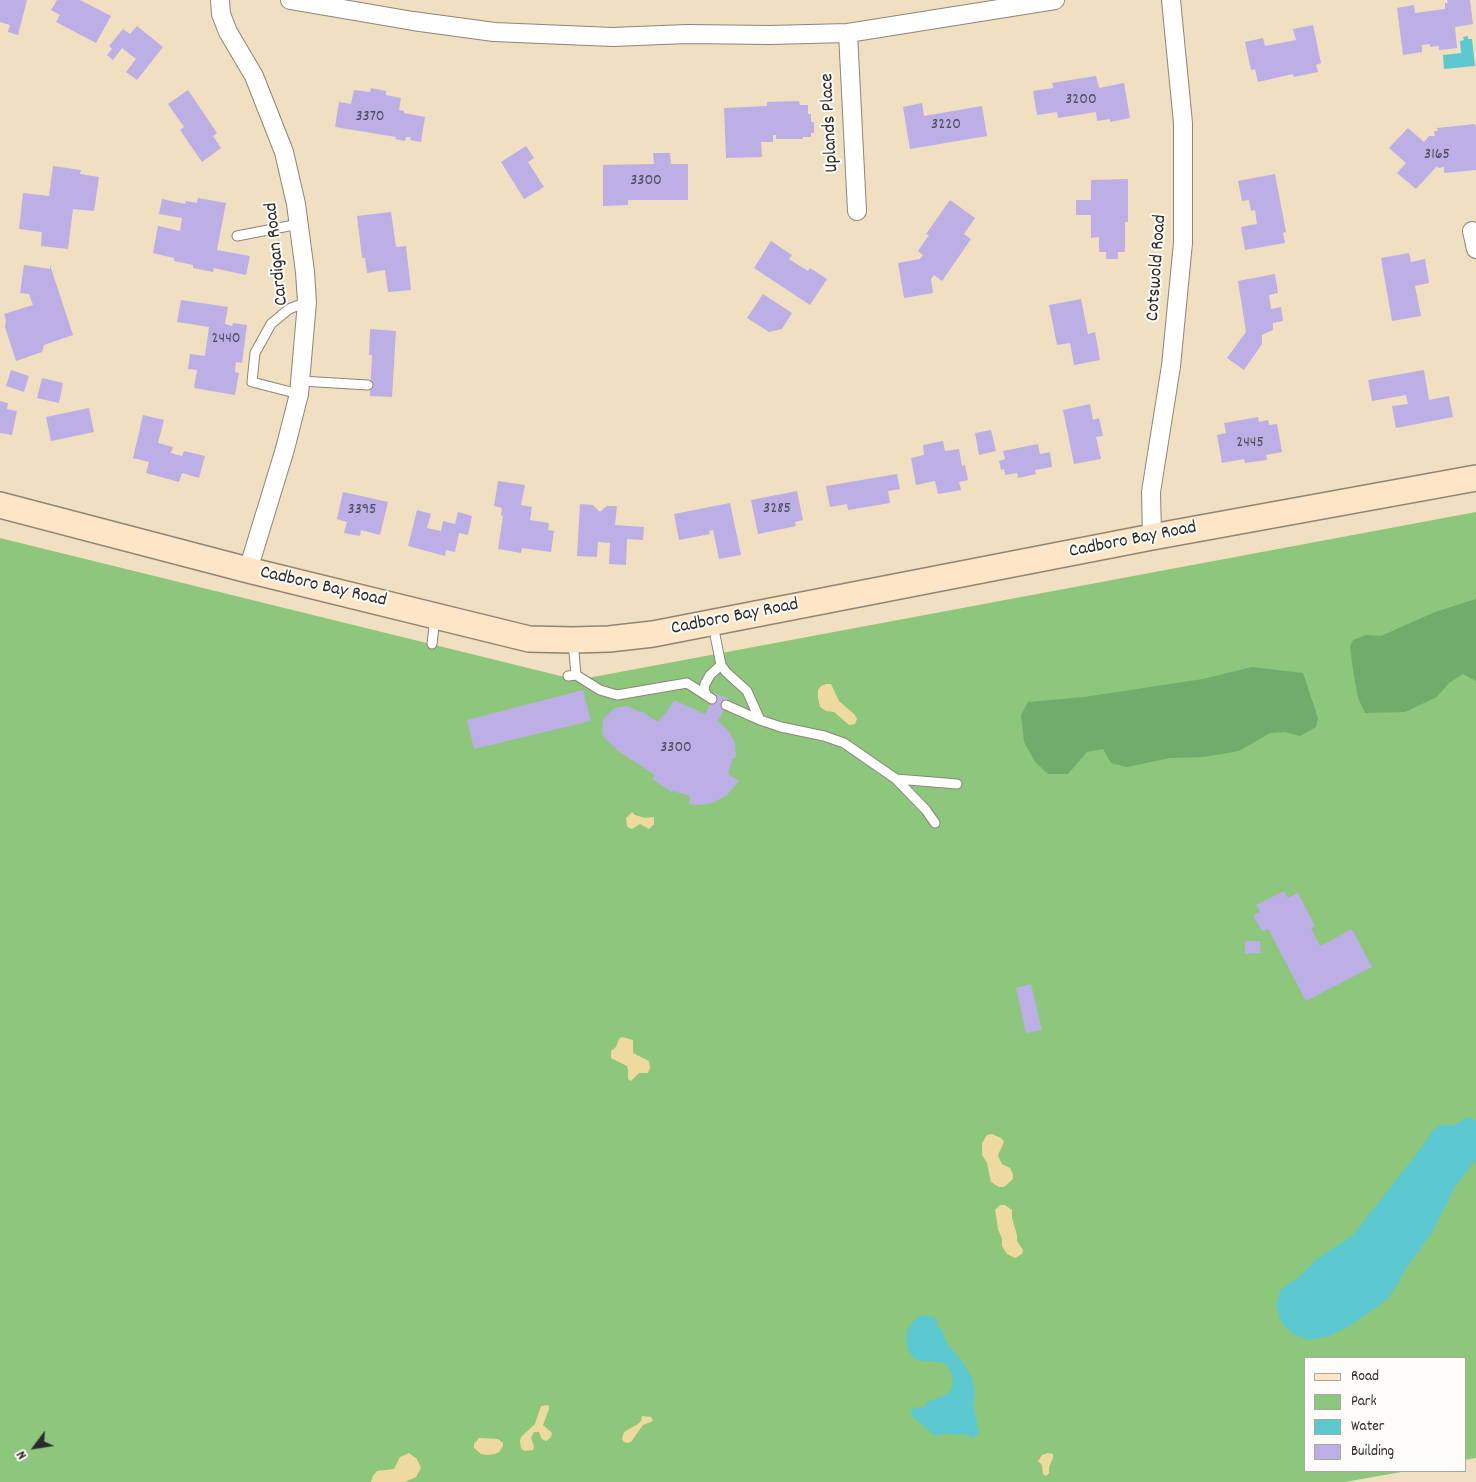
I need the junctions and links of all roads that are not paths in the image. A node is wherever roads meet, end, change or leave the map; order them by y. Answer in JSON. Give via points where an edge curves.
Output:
{"nodes":[{"id":1,"x":220,"y":0,"type":"edge"},
{"id":2,"x":290,"y":0,"type":"edge"},
{"id":3,"x":1055,"y":0,"type":"edge"},
{"id":4,"x":1171,"y":0,"type":"edge"},
{"id":5,"x":848,"y":33,"type":"junction"},
{"id":6,"x":857,"y":211,"type":"dead end"},
{"id":7,"x":299,"y":224,"type":"junction"},
{"id":8,"x":1472,"y":231,"type":"dead end"},
{"id":9,"x":237,"y":236,"type":"dead end"},
{"id":10,"x":1476,"y":249,"type":"edge"},
{"id":11,"x":306,"y":302,"type":"junction"},
{"id":12,"x":368,"y":385,"type":"dead end"},
{"id":13,"x":300,"y":388,"type":"junction"},
{"id":14,"x":1476,"y":478,"type":"edge"},
{"id":15,"x":0,"y":506,"type":"edge"},
{"id":16,"x":1152,"y":537,"type":"junction"},
{"id":17,"x":248,"y":570,"type":"junction"},
{"id":18,"x":435,"y":615,"type":"junction"},
{"id":19,"x":713,"y":622,"type":"junction"},
{"id":20,"x":573,"y":640,"type":"junction"},
{"id":21,"x":432,"y":644,"type":"dead end"},
{"id":22,"x":721,"y":665,"type":"junction"},
{"id":23,"x":726,"y":705,"type":"dead end"},
{"id":24,"x":760,"y":720,"type":"junction"},
{"id":25,"x":896,"y":779,"type":"junction"},
{"id":26,"x":957,"y":784,"type":"dead end"},
{"id":27,"x":934,"y":823,"type":"dead end"}],
"edges":[{"from":1,"to":7,"type":"street","name":"Cardigan Road","via":[[228,32],[254,76],[284,152]]},
{"from":2,"to":5,"type":"street","via":[[494,32],[613,37]]},
{"from":3,"to":5,"type":"street"},
{"from":4,"to":16,"type":"street","name":"Cotswold Road","via":[[1183,123],[1183,243],[1171,366],[1151,492]]},
{"from":5,"to":6,"type":"street","name":"Uplands Place"},
{"from":7,"to":9,"type":"lane"},
{"from":7,"to":11,"type":"street","name":"Cardigan Road"},
{"from":8,"to":10,"type":"street"},
{"from":11,"to":13,"type":"street","name":"Cardigan Road"},
{"from":11,"to":13,"type":"lane","via":[[289,309],[271,324],[255,353],[252,382]]},
{"from":12,"to":13,"type":"lane"},
{"from":13,"to":17,"type":"street","name":"Cardigan Road"},
{"from":14,"to":16,"type":"main road","name":"Cadboro Bay Road"},
{"from":15,"to":17,"type":"main road","name":"Cadboro Bay Road"},
{"from":16,"to":19,"type":"main road","name":"Cadboro Bay Road"},
{"from":17,"to":18,"type":"main road","name":"Cadboro Bay Road"},
{"from":18,"to":20,"type":"main road","name":"Cadboro Bay Road","via":[[529,639]]},
{"from":18,"to":21,"type":"lane"},
{"from":19,"to":20,"type":"main road","name":"Cadboro Bay Road","via":[[653,634]]},
{"from":19,"to":22,"type":"lane"},
{"from":20,"to":22,"type":"lane","via":[[572,676],[617,695],[687,683],[709,698],[704,690],[705,684]]},
{"from":22,"to":24,"type":"lane","via":[[747,691]]},
{"from":23,"to":24,"type":"lane"},
{"from":24,"to":25,"type":"lane","via":[[844,743]]},
{"from":25,"to":26,"type":"lane"},
{"from":25,"to":27,"type":"lane"}]}
